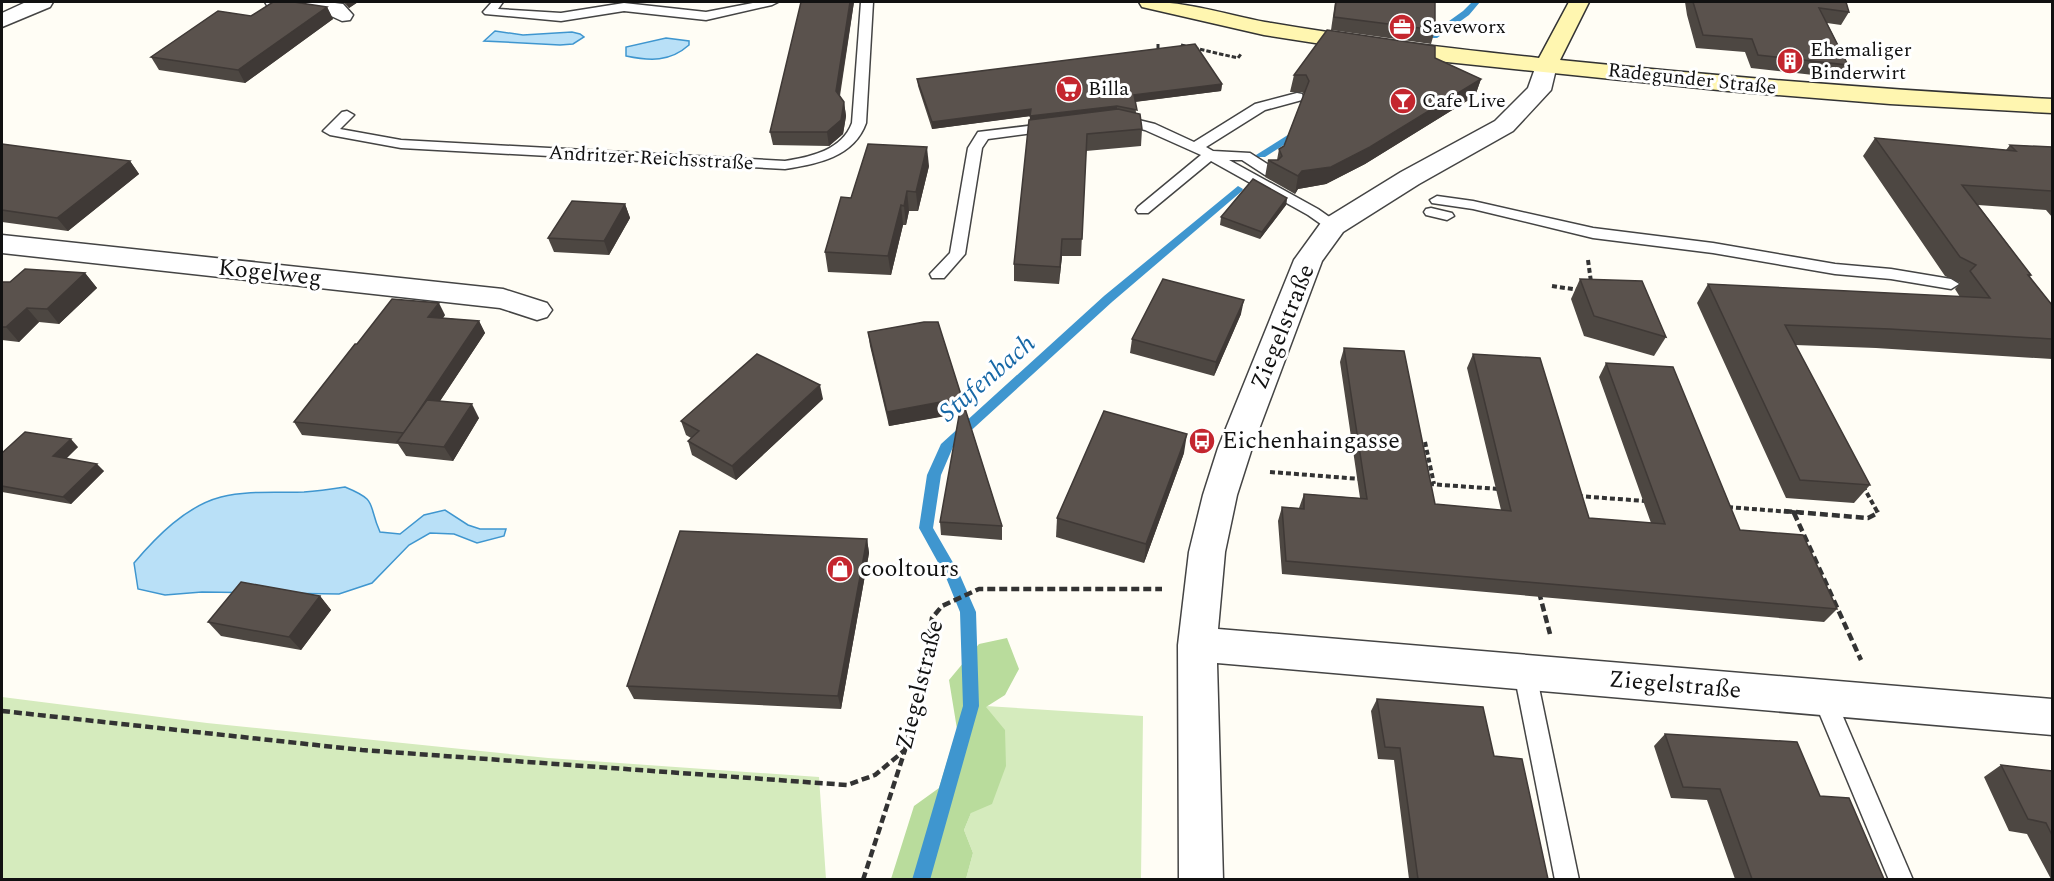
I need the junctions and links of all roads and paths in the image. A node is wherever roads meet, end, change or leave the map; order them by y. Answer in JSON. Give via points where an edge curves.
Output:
{"nodes":[{"id":1,"x":42,"y":2,"type":"edge"},
{"id":2,"x":276,"y":2,"type":"edge"},
{"id":3,"x":498,"y":2,"type":"edge"},
{"id":4,"x":772,"y":2,"type":"edge"},
{"id":5,"x":867,"y":2,"type":"edge"},
{"id":6,"x":1150,"y":2,"type":"edge"},
{"id":7,"x":1579,"y":2,"type":"edge"},
{"id":8,"x":342,"y":15,"type":"dead end"},
{"id":9,"x":2,"y":21,"type":"edge"},
{"id":10,"x":1158,"y":44,"type":"dead end"},
{"id":11,"x":1161,"y":56,"type":"edge"},
{"id":12,"x":1546,"y":65,"type":"junction"},
{"id":13,"x":1297,"y":97,"type":"edge"},
{"id":14,"x":2052,"y":106,"type":"edge"},
{"id":15,"x":347,"y":115,"type":"dead end"},
{"id":16,"x":1106,"y":120,"type":"edge"},
{"id":17,"x":1061,"y":126,"type":"edge"},
{"id":18,"x":1196,"y":147,"type":"junction"},
{"id":19,"x":1210,"y":155,"type":"junction"},
{"id":20,"x":1270,"y":172,"type":"edge"},
{"id":21,"x":1143,"y":210,"type":"dead end"},
{"id":22,"x":1447,"y":216,"type":"dead end"},
{"id":23,"x":1333,"y":226,"type":"junction"},
{"id":24,"x":1590,"y":232,"type":"junction"},
{"id":25,"x":2,"y":244,"type":"edge"},
{"id":26,"x":938,"y":274,"type":"dead end"},
{"id":27,"x":1951,"y":284,"type":"dead end"},
{"id":28,"x":1552,"y":286,"type":"dead end"},
{"id":29,"x":1582,"y":291,"type":"edge"},
{"id":30,"x":1592,"y":292,"type":"edge"},
{"id":31,"x":537,"y":310,"type":"dead end"},
{"id":32,"x":1425,"y":442,"type":"edge"},
{"id":33,"x":1260,"y":471,"type":"dead end"},
{"id":34,"x":1364,"y":479,"type":"edge"},
{"id":35,"x":1422,"y":483,"type":"edge"},
{"id":36,"x":1434,"y":484,"type":"junction"},
{"id":37,"x":1862,"y":484,"type":"edge"},
{"id":38,"x":1577,"y":485,"type":"edge"},
{"id":39,"x":1501,"y":489,"type":"edge"},
{"id":40,"x":1569,"y":495,"type":"edge"},
{"id":41,"x":1580,"y":496,"type":"junction"},
{"id":42,"x":1725,"y":497,"type":"edge"},
{"id":43,"x":1649,"y":501,"type":"edge"},
{"id":44,"x":1718,"y":507,"type":"edge"},
{"id":45,"x":1729,"y":507,"type":"junction"},
{"id":46,"x":1794,"y":513,"type":"junction"},
{"id":47,"x":1536,"y":583,"type":"edge"},
{"id":48,"x":1202,"y":594,"type":"junction"},
{"id":49,"x":1197,"y":645,"type":"junction"},
{"id":50,"x":1543,"y":674,"type":"junction"},
{"id":51,"x":1824,"y":698,"type":"junction"},
{"id":52,"x":1880,"y":702,"type":"junction"},
{"id":53,"x":2,"y":711,"type":"edge"},
{"id":54,"x":2052,"y":717,"type":"edge"},
{"id":55,"x":905,"y":750,"type":"junction"},
{"id":56,"x":863,"y":879,"type":"edge"},
{"id":57,"x":1200,"y":879,"type":"edge"},
{"id":58,"x":1567,"y":879,"type":"edge"},
{"id":59,"x":1901,"y":879,"type":"edge"}],
"edges":[{"from":1,"to":9,"type":"street"},
{"from":2,"to":8,"type":"street","via":[[335,9]]},
{"from":3,"to":4,"type":"lane","via":[[489,12],[561,17],[624,7],[714,15]]},
{"from":5,"to":15,"type":"lane","name":"Andritzer Reichsstraße","via":[[855,135],[835,151],[798,164],[401,144],[330,131]]},
{"from":6,"to":12,"type":"main road","via":[[1308,36]]},
{"from":7,"to":12,"type":"main road"},
{"from":10,"to":11,"type":"path"},
{"from":12,"to":14,"type":"main road","name":"Radegunder Straße","via":[[1856,94]]},
{"from":12,"to":23,"type":"street","name":"Ziegelstraße","via":[[1539,90],[1504,126]]},
{"from":13,"to":18,"type":"lane","via":[[1260,107]]},
{"from":16,"to":18,"type":"lane","via":[[1150,128]]},
{"from":17,"to":26,"type":"lane","via":[[983,135],[975,148],[957,254]]},
{"from":18,"to":19,"type":"lane"},
{"from":19,"to":20,"type":"lane","via":[[1245,156]]},
{"from":19,"to":21,"type":"lane"},
{"from":19,"to":23,"type":"lane"},
{"from":22,"to":24,"type":"lane","via":[[1434,206],[1473,205]]},
{"from":23,"to":48,"type":"street","name":"Ziegelstraße","via":[[1308,260],[1235,448],[1207,552]]},
{"from":24,"to":27,"type":"lane"},
{"from":24,"to":30,"type":"path"},
{"from":25,"to":31,"type":"street","name":"Kogelweg","via":[[503,299]]},
{"from":28,"to":29,"type":"path"},
{"from":32,"to":36,"type":"path"},
{"from":33,"to":34,"type":"path"},
{"from":35,"to":36,"type":"path"},
{"from":36,"to":39,"type":"path"},
{"from":37,"to":46,"type":"path","via":[[1878,513],[1868,518]]},
{"from":38,"to":41,"type":"path"},
{"from":40,"to":41,"type":"path"},
{"from":41,"to":43,"type":"path"},
{"from":42,"to":45,"type":"path"},
{"from":44,"to":45,"type":"path"},
{"from":45,"to":46,"type":"path"},
{"from":46,"to":52,"type":"path"},
{"from":47,"to":50,"type":"path"},
{"from":48,"to":49,"type":"street","name":"Ziegelstraße"},
{"from":48,"to":55,"type":"path","name":"Ziegelstraße","via":[[1142,588],[979,589],[942,606],[932,618]]},
{"from":49,"to":50,"type":"street","name":"Ziegelstraße"},
{"from":49,"to":57,"type":"street","name":"Ziegelstraße"},
{"from":50,"to":51,"type":"street","name":"Ziegelstraße"},
{"from":50,"to":58,"type":"lane"},
{"from":51,"to":52,"type":"street","name":"Ziegelstraße"},
{"from":51,"to":59,"type":"lane"},
{"from":52,"to":54,"type":"street","name":"Ziegelstraße"},
{"from":53,"to":55,"type":"path","via":[[363,750],[847,785],[875,775]]},
{"from":55,"to":56,"type":"path","name":"Ziegelstraße"}]}
